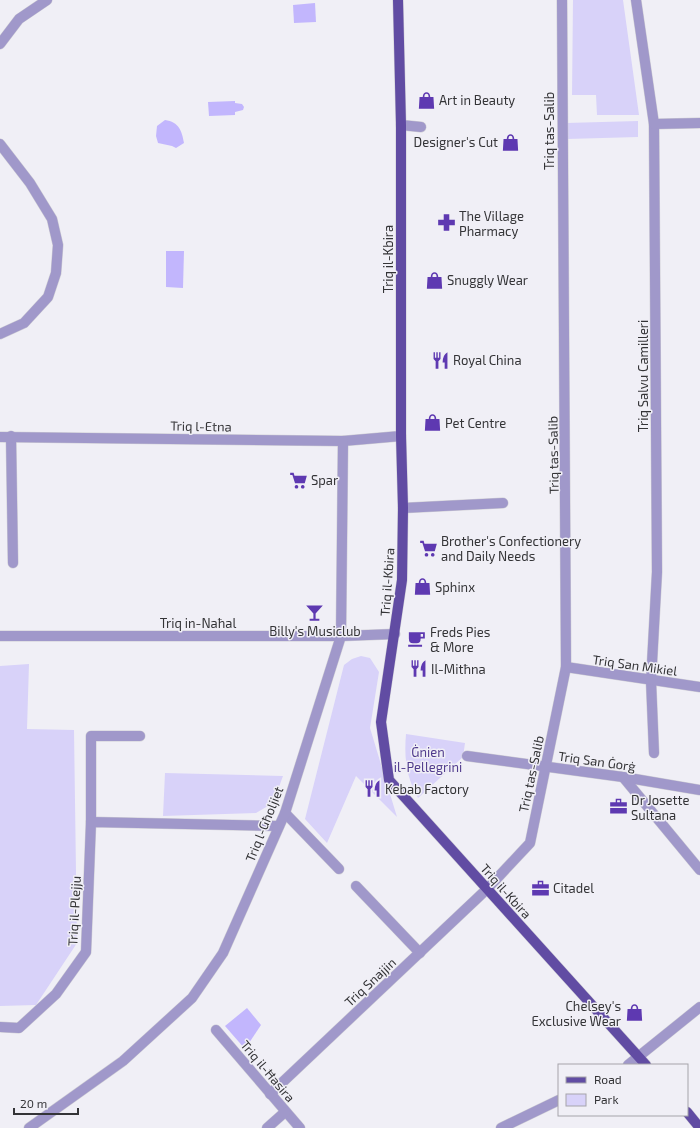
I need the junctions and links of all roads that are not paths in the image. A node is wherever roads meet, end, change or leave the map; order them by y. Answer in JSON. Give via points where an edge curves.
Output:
{"nodes":[{"id":1,"x":47,"y":0,"type":"edge"},
{"id":2,"x":398,"y":0,"type":"edge"},
{"id":3,"x":562,"y":0,"type":"edge"},
{"id":4,"x":636,"y":0,"type":"edge"},
{"id":5,"x":0,"y":44,"type":"edge"},
{"id":6,"x":700,"y":123,"type":"edge"},
{"id":7,"x":654,"y":124,"type":"junction"},
{"id":8,"x":401,"y":125,"type":"junction"},
{"id":9,"x":421,"y":127,"type":"dead end"},
{"id":10,"x":0,"y":144,"type":"edge"},
{"id":11,"x":0,"y":334,"type":"edge"},
{"id":12,"x":11,"y":436,"type":"junction"},
{"id":13,"x":401,"y":436,"type":"junction"},
{"id":14,"x":0,"y":437,"type":"edge"},
{"id":15,"x":343,"y":441,"type":"junction"},
{"id":16,"x":503,"y":503,"type":"dead end"},
{"id":17,"x":403,"y":508,"type":"junction"},
{"id":18,"x":12,"y":564,"type":"dead end"},
{"id":19,"x":395,"y":634,"type":"junction"},
{"id":20,"x":0,"y":636,"type":"edge"},
{"id":21,"x":341,"y":636,"type":"junction"},
{"id":22,"x":566,"y":668,"type":"junction"},
{"id":23,"x":651,"y":681,"type":"junction"},
{"id":24,"x":700,"y":687,"type":"edge"},
{"id":25,"x":140,"y":736,"type":"dead end"},
{"id":26,"x":654,"y":753,"type":"dead end"},
{"id":27,"x":467,"y":756,"type":"dead end"},
{"id":28,"x":545,"y":766,"type":"junction"},
{"id":29,"x":623,"y":777,"type":"junction"},
{"id":30,"x":700,"y":790,"type":"edge"},
{"id":31,"x":285,"y":813,"type":"junction"},
{"id":32,"x":91,"y":822,"type":"junction"},
{"id":33,"x":279,"y":826,"type":"junction"},
{"id":34,"x":339,"y":869,"type":"dead end"},
{"id":35,"x":700,"y":870,"type":"edge"},
{"id":36,"x":356,"y":886,"type":"dead end"},
{"id":37,"x":487,"y":889,"type":"junction"},
{"id":38,"x":420,"y":953,"type":"junction"},
{"id":39,"x":700,"y":1007,"type":"edge"},
{"id":40,"x":0,"y":1028,"type":"edge"},
{"id":41,"x":216,"y":1030,"type":"dead end"},
{"id":42,"x":639,"y":1057,"type":"junction"},
{"id":43,"x":629,"y":1064,"type":"edge"},
{"id":44,"x":645,"y":1064,"type":"edge"},
{"id":45,"x":270,"y":1094,"type":"junction"},
{"id":46,"x":558,"y":1100,"type":"edge"},
{"id":47,"x":285,"y":1112,"type":"junction"},
{"id":48,"x":688,"y":1113,"type":"edge"},
{"id":49,"x":29,"y":1128,"type":"edge"},
{"id":50,"x":267,"y":1128,"type":"edge"},
{"id":51,"x":300,"y":1128,"type":"edge"},
{"id":52,"x":501,"y":1128,"type":"edge"},
{"id":53,"x":700,"y":1128,"type":"edge"}],
"edges":[{"from":1,"to":5,"type":"street","via":[[18,19]]},
{"from":2,"to":8,"type":"main road","name":"Triq il-Kbira"},
{"from":3,"to":22,"type":"street","name":"Triq tas-Salib"},
{"from":4,"to":7,"type":"street","name":"Triq Salvu Camilleri"},
{"from":6,"to":7,"type":"street"},
{"from":7,"to":23,"type":"street","name":"Triq Salvu Camilleri","via":[[657,572]]},
{"from":8,"to":9,"type":"street"},
{"from":8,"to":13,"type":"main road","name":"Triq il-Kbira"},
{"from":10,"to":11,"type":"street","via":[[52,219],[58,245],[56,274],[48,297],[24,323]]},
{"from":12,"to":14,"type":"street","name":"Triq l-Etna"},
{"from":12,"to":15,"type":"street","name":"Triq l-Etna"},
{"from":12,"to":18,"type":"street"},
{"from":13,"to":15,"type":"street","name":"Triq l-Etna"},
{"from":13,"to":17,"type":"main road","name":"Triq il-Kbira"},
{"from":15,"to":21,"type":"street","name":"Triq l-Għoljiet"},
{"from":16,"to":17,"type":"street"},
{"from":17,"to":19,"type":"main road","name":"Triq il-Kbira","via":[[402,580]]},
{"from":19,"to":21,"type":"street","name":"Triq in-Naħal"},
{"from":19,"to":37,"type":"main road","name":"Triq il-Kbira","via":[[381,722],[389,780]]},
{"from":20,"to":21,"type":"street","name":"Triq in-Naħal"},
{"from":21,"to":31,"type":"street","name":"Triq l-Għoljiet"},
{"from":22,"to":23,"type":"street","name":"Triq San Mikiel"},
{"from":22,"to":28,"type":"street","name":"Triq tas-Salib"},
{"from":23,"to":24,"type":"street","name":"Triq San Mikiel"},
{"from":23,"to":26,"type":"street","name":"Triq Salvu Camilleri"},
{"from":25,"to":32,"type":"street","name":"Triq il-Plejju","via":[[91,736]]},
{"from":27,"to":28,"type":"street","name":"Triq San Ġorġ"},
{"from":28,"to":29,"type":"street","name":"Triq San Ġorġ"},
{"from":28,"to":37,"type":"street","name":"Triq tas-Salib","via":[[530,843]]},
{"from":29,"to":30,"type":"street","name":"Triq San Ġorġ"},
{"from":29,"to":35,"type":"street"},
{"from":31,"to":33,"type":"street","name":"Triq l-Għoljiet"},
{"from":31,"to":34,"type":"street"},
{"from":32,"to":33,"type":"street"},
{"from":32,"to":40,"type":"street","name":"Triq il-Plejju","via":[[86,952],[56,994],[19,1028]]},
{"from":33,"to":49,"type":"street","name":"Triq l-Għoljiet","via":[[223,953],[192,998],[123,1061]]},
{"from":36,"to":38,"type":"street"},
{"from":37,"to":38,"type":"street","name":"Triq Snajjin"},
{"from":37,"to":42,"type":"main road","name":"Triq il-Kbira"},
{"from":38,"to":45,"type":"street","name":"Triq Snajjin"},
{"from":39,"to":42,"type":"street"},
{"from":41,"to":45,"type":"street","name":"Triq il-Ħasira"},
{"from":42,"to":43,"type":"street"},
{"from":42,"to":44,"type":"main road","name":"Triq il-Kbira"},
{"from":45,"to":47,"type":"street","name":"Triq il-Ħasira"},
{"from":46,"to":52,"type":"street"},
{"from":47,"to":50,"type":"street"},
{"from":47,"to":51,"type":"street","name":"Triq il-Ħasira"},
{"from":48,"to":53,"type":"main road"}]}
